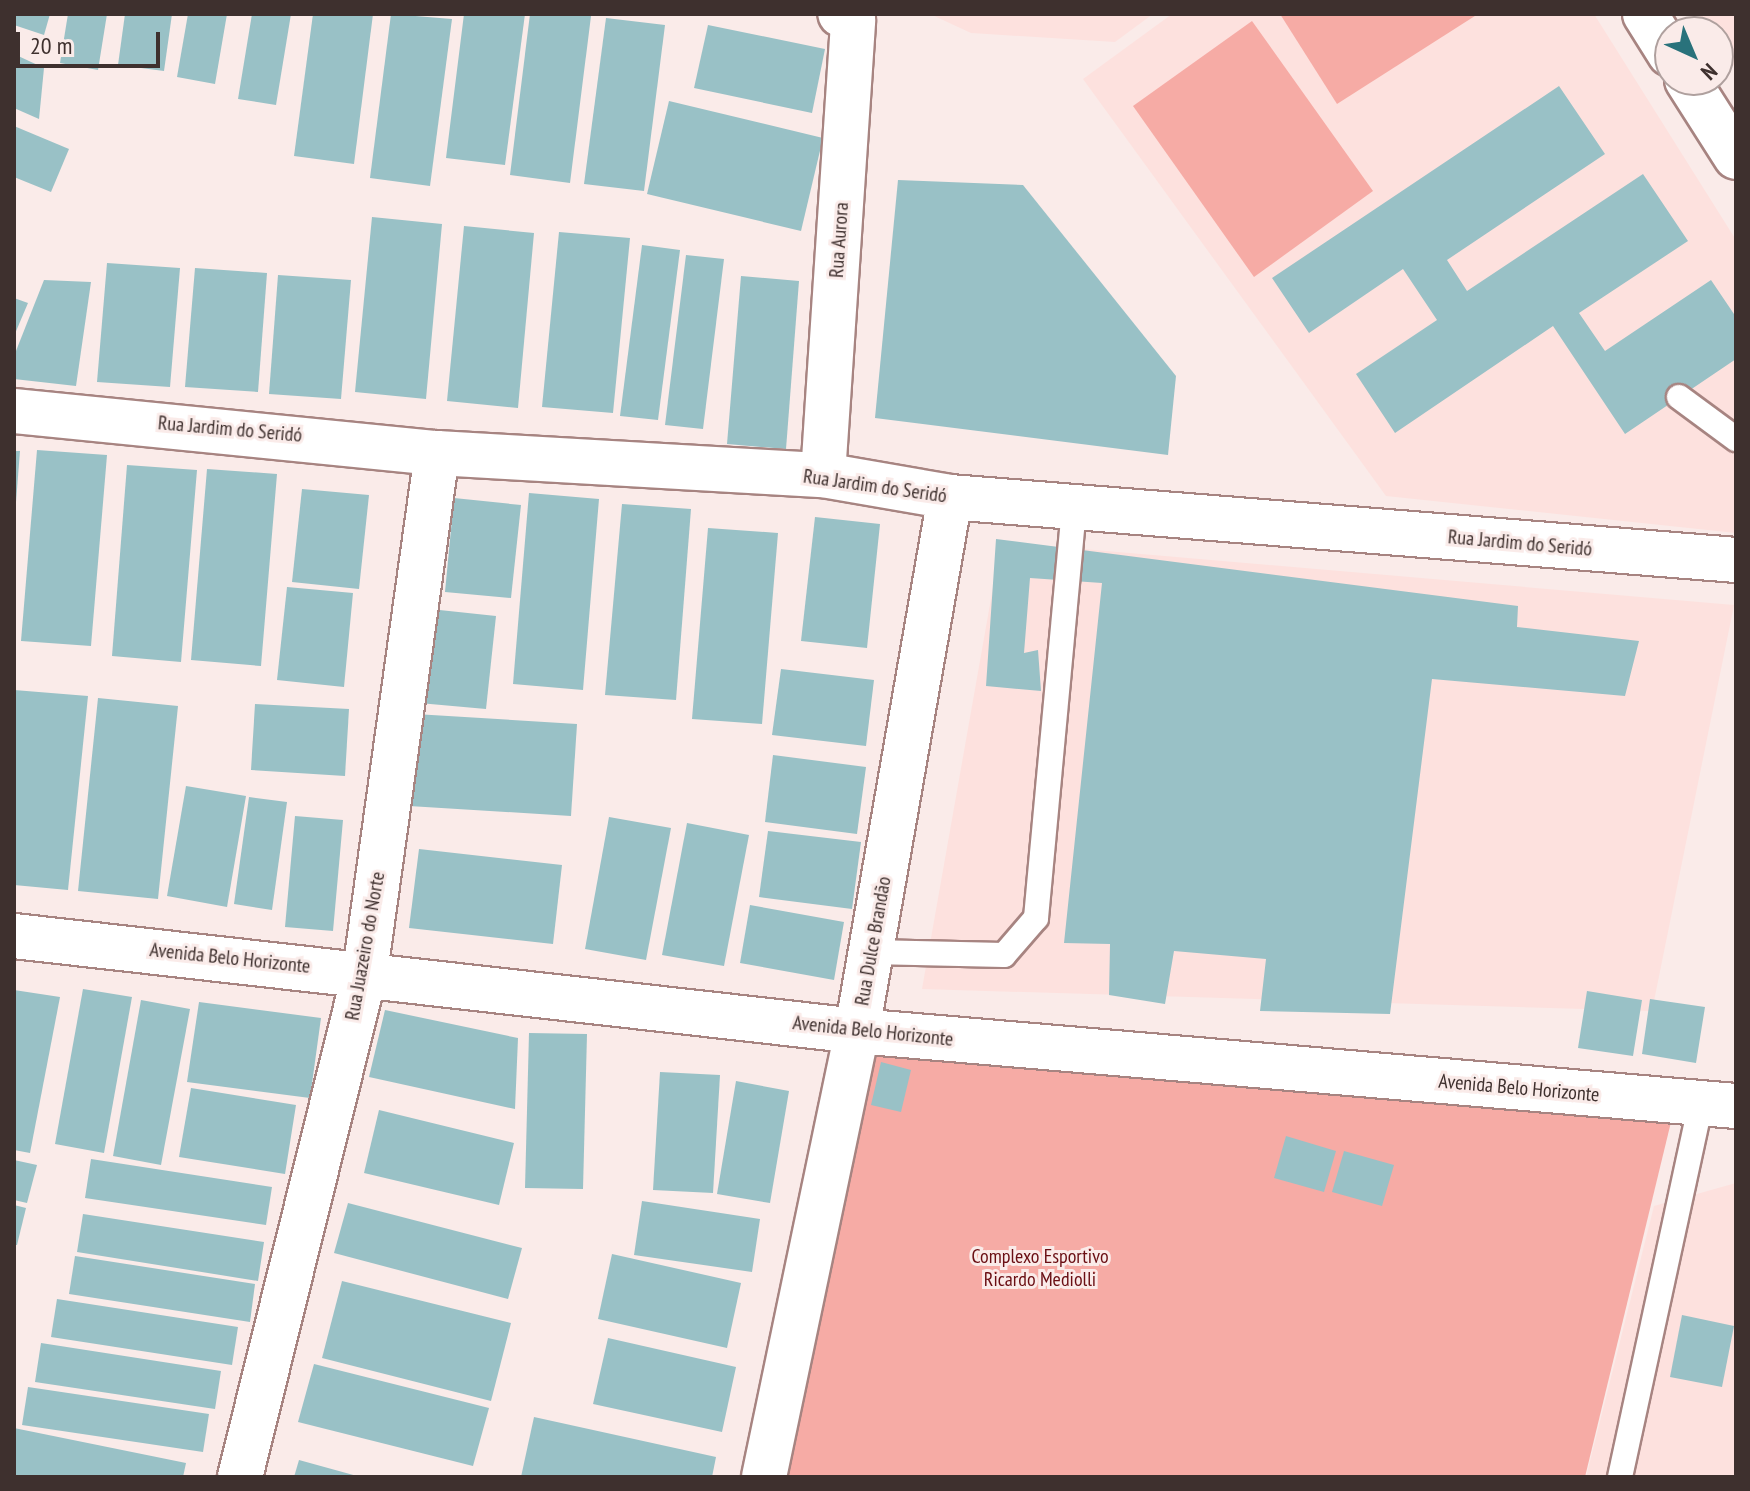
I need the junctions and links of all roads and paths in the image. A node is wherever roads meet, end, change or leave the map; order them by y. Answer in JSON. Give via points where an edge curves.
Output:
{"nodes":[{"id":1,"x":840,"y":14,"type":"edge"},
{"id":2,"x":1697,"y":96,"type":"edge"},
{"id":3,"x":1736,"y":157,"type":"edge"},
{"id":4,"x":1679,"y":397,"type":"dead end"},
{"id":5,"x":14,"y":411,"type":"edge"},
{"id":6,"x":1736,"y":439,"type":"edge"},
{"id":7,"x":437,"y":453,"type":"junction"},
{"id":8,"x":823,"y":475,"type":"junction"},
{"id":9,"x":950,"y":497,"type":"junction"},
{"id":10,"x":1074,"y":508,"type":"junction"},
{"id":11,"x":1736,"y":560,"type":"edge"},
{"id":12,"x":14,"y":936,"type":"edge"},
{"id":13,"x":871,"y":952,"type":"junction"},
{"id":14,"x":365,"y":972,"type":"junction"},
{"id":15,"x":857,"y":1031,"type":"junction"},
{"id":16,"x":1727,"y":1106,"type":"edge"},
{"id":17,"x":240,"y":1477,"type":"edge"},
{"id":18,"x":764,"y":1477,"type":"edge"},
{"id":19,"x":1620,"y":1477,"type":"edge"}],
"edges":[{"from":1,"to":8,"type":"street","name":"Rua Aurora","via":[[853,20]]},
{"from":2,"to":3,"type":"street"},
{"from":4,"to":6,"type":"lane"},
{"from":5,"to":7,"type":"street","name":"Rua Jardim do Seridó"},
{"from":7,"to":8,"type":"street","name":"Rua Jardim do Seridó"},
{"from":7,"to":14,"type":"street","name":"Rua Juazeiro do Norte"},
{"from":8,"to":9,"type":"street","name":"Rua Jardim do Seridó"},
{"from":9,"to":10,"type":"street","name":"Rua Jardim do Seridó"},
{"from":9,"to":13,"type":"street","name":"Rua Dulce Brandão"},
{"from":10,"to":11,"type":"street","name":"Rua Jardim do Seridó"},
{"from":10,"to":13,"type":"lane","via":[[1036,918],[1004,955]]},
{"from":12,"to":14,"type":"street","name":"Avenida Belo Horizonte"},
{"from":13,"to":15,"type":"street","name":"Rua Dulce Brandão"},
{"from":14,"to":15,"type":"street","name":"Avenida Belo Horizonte"},
{"from":14,"to":17,"type":"street","name":"Rua Juazeiro do Norte"},
{"from":15,"to":16,"type":"street","name":"Avenida Belo Horizonte"},
{"from":15,"to":18,"type":"street","name":"Rua Dulce Brandão"},
{"from":16,"to":19,"type":"lane"}]}
